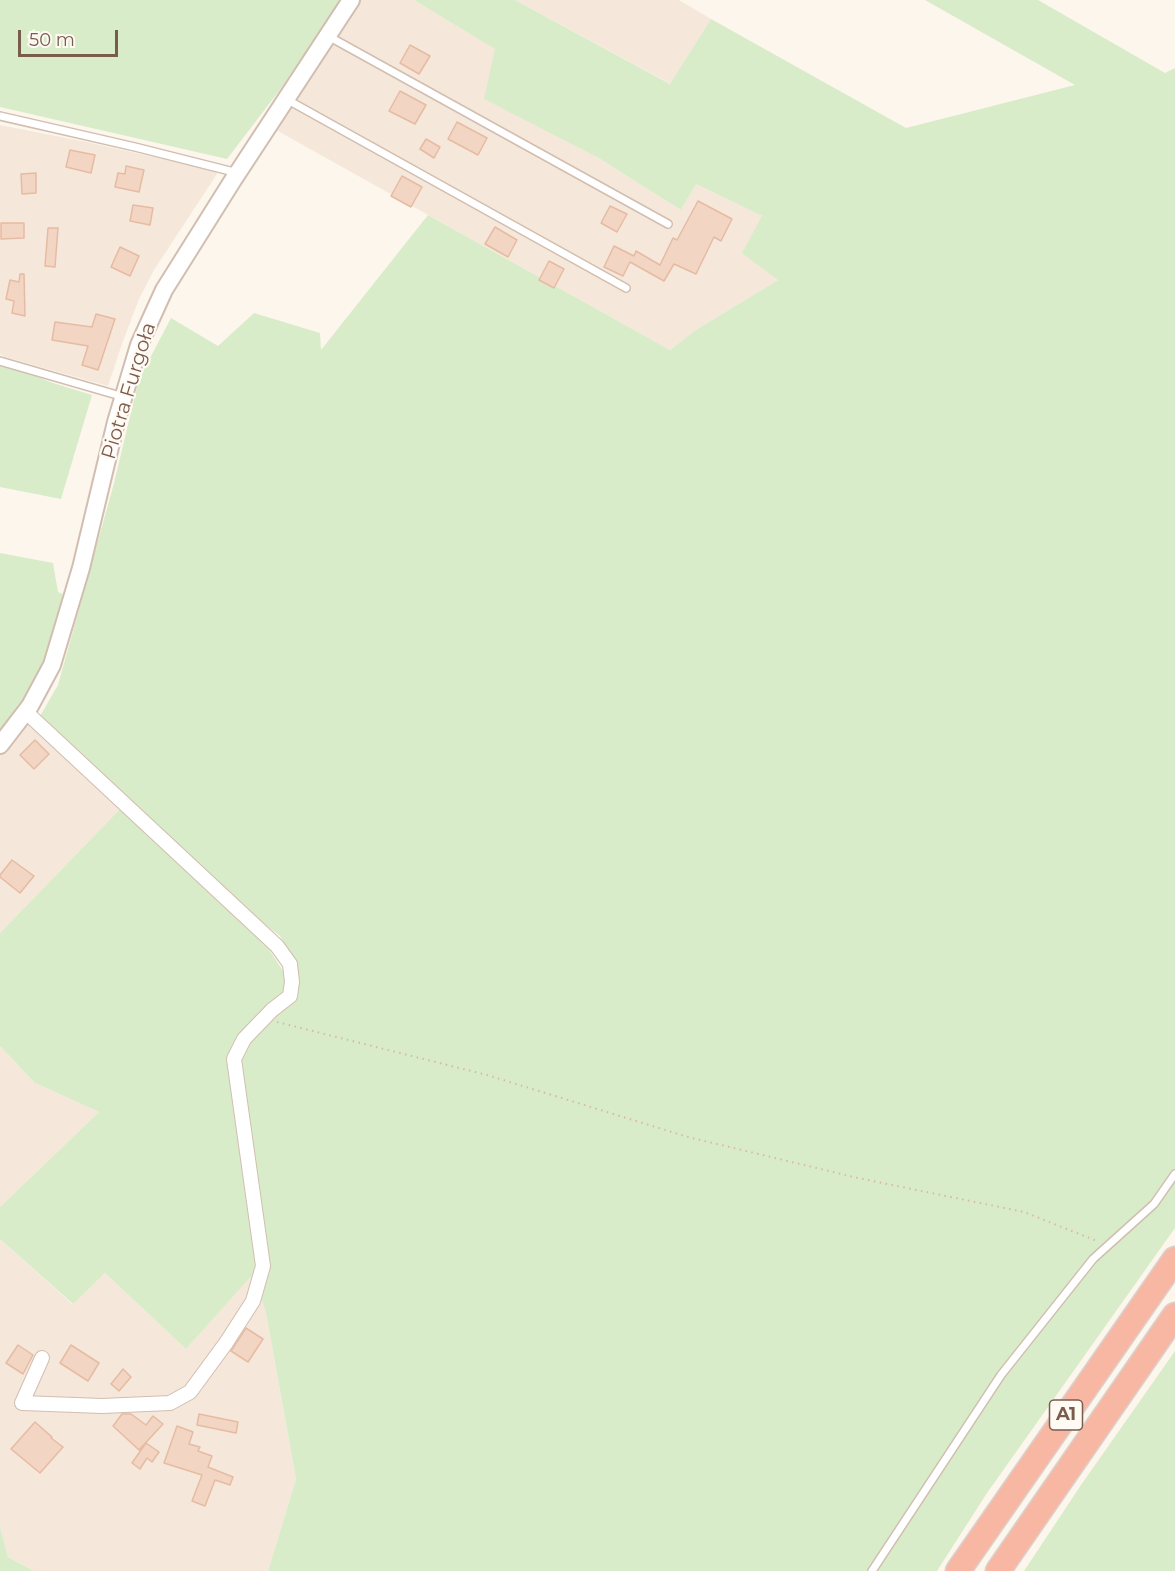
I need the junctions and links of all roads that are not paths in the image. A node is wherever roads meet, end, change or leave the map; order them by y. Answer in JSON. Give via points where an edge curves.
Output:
{"nodes":[{"id":1,"x":351,"y":0,"type":"edge"},
{"id":2,"x":327,"y":36,"type":"junction"},
{"id":3,"x":286,"y":99,"type":"junction"},
{"id":4,"x":0,"y":116,"type":"edge"},
{"id":5,"x":238,"y":173,"type":"junction"},
{"id":6,"x":668,"y":225,"type":"dead end"},
{"id":7,"x":626,"y":288,"type":"dead end"},
{"id":8,"x":0,"y":361,"type":"edge"},
{"id":9,"x":124,"y":398,"type":"junction"},
{"id":10,"x":26,"y":712,"type":"junction"},
{"id":11,"x":0,"y":745,"type":"edge"},
{"id":12,"x":1175,"y":1174,"type":"edge"},
{"id":13,"x":1175,"y":1259,"type":"edge"},
{"id":14,"x":1175,"y":1315,"type":"edge"},
{"id":15,"x":42,"y":1358,"type":"dead end"},
{"id":16,"x":872,"y":1571,"type":"edge"},
{"id":17,"x":958,"y":1571,"type":"edge"},
{"id":18,"x":998,"y":1571,"type":"edge"}],
"edges":[{"from":1,"to":2,"type":"street","name":"Piotra Furgoła"},
{"from":2,"to":3,"type":"street","name":"Piotra Furgoła"},
{"from":2,"to":6,"type":"lane"},
{"from":3,"to":5,"type":"street","name":"Piotra Furgoła"},
{"from":3,"to":7,"type":"lane"},
{"from":4,"to":5,"type":"lane"},
{"from":5,"to":9,"type":"street","name":"Piotra Furgoła","via":[[164,290],[139,345]]},
{"from":8,"to":9,"type":"lane"},
{"from":9,"to":10,"type":"street","name":"Piotra Furgoła","via":[[52,665]]},
{"from":10,"to":11,"type":"street","name":"Piotra Furgoła"},
{"from":10,"to":15,"type":"street","via":[[277,946],[290,963],[292,982],[290,996],[244,1039],[234,1059],[263,1266],[253,1301],[226,1343],[190,1392],[170,1403],[22,1403]]},
{"from":12,"to":16,"type":"lane","via":[[1154,1204],[1093,1259],[1001,1375]]},
{"from":13,"to":17,"type":"highway","number":"A1"},
{"from":14,"to":18,"type":"highway","number":"A1"}]}
